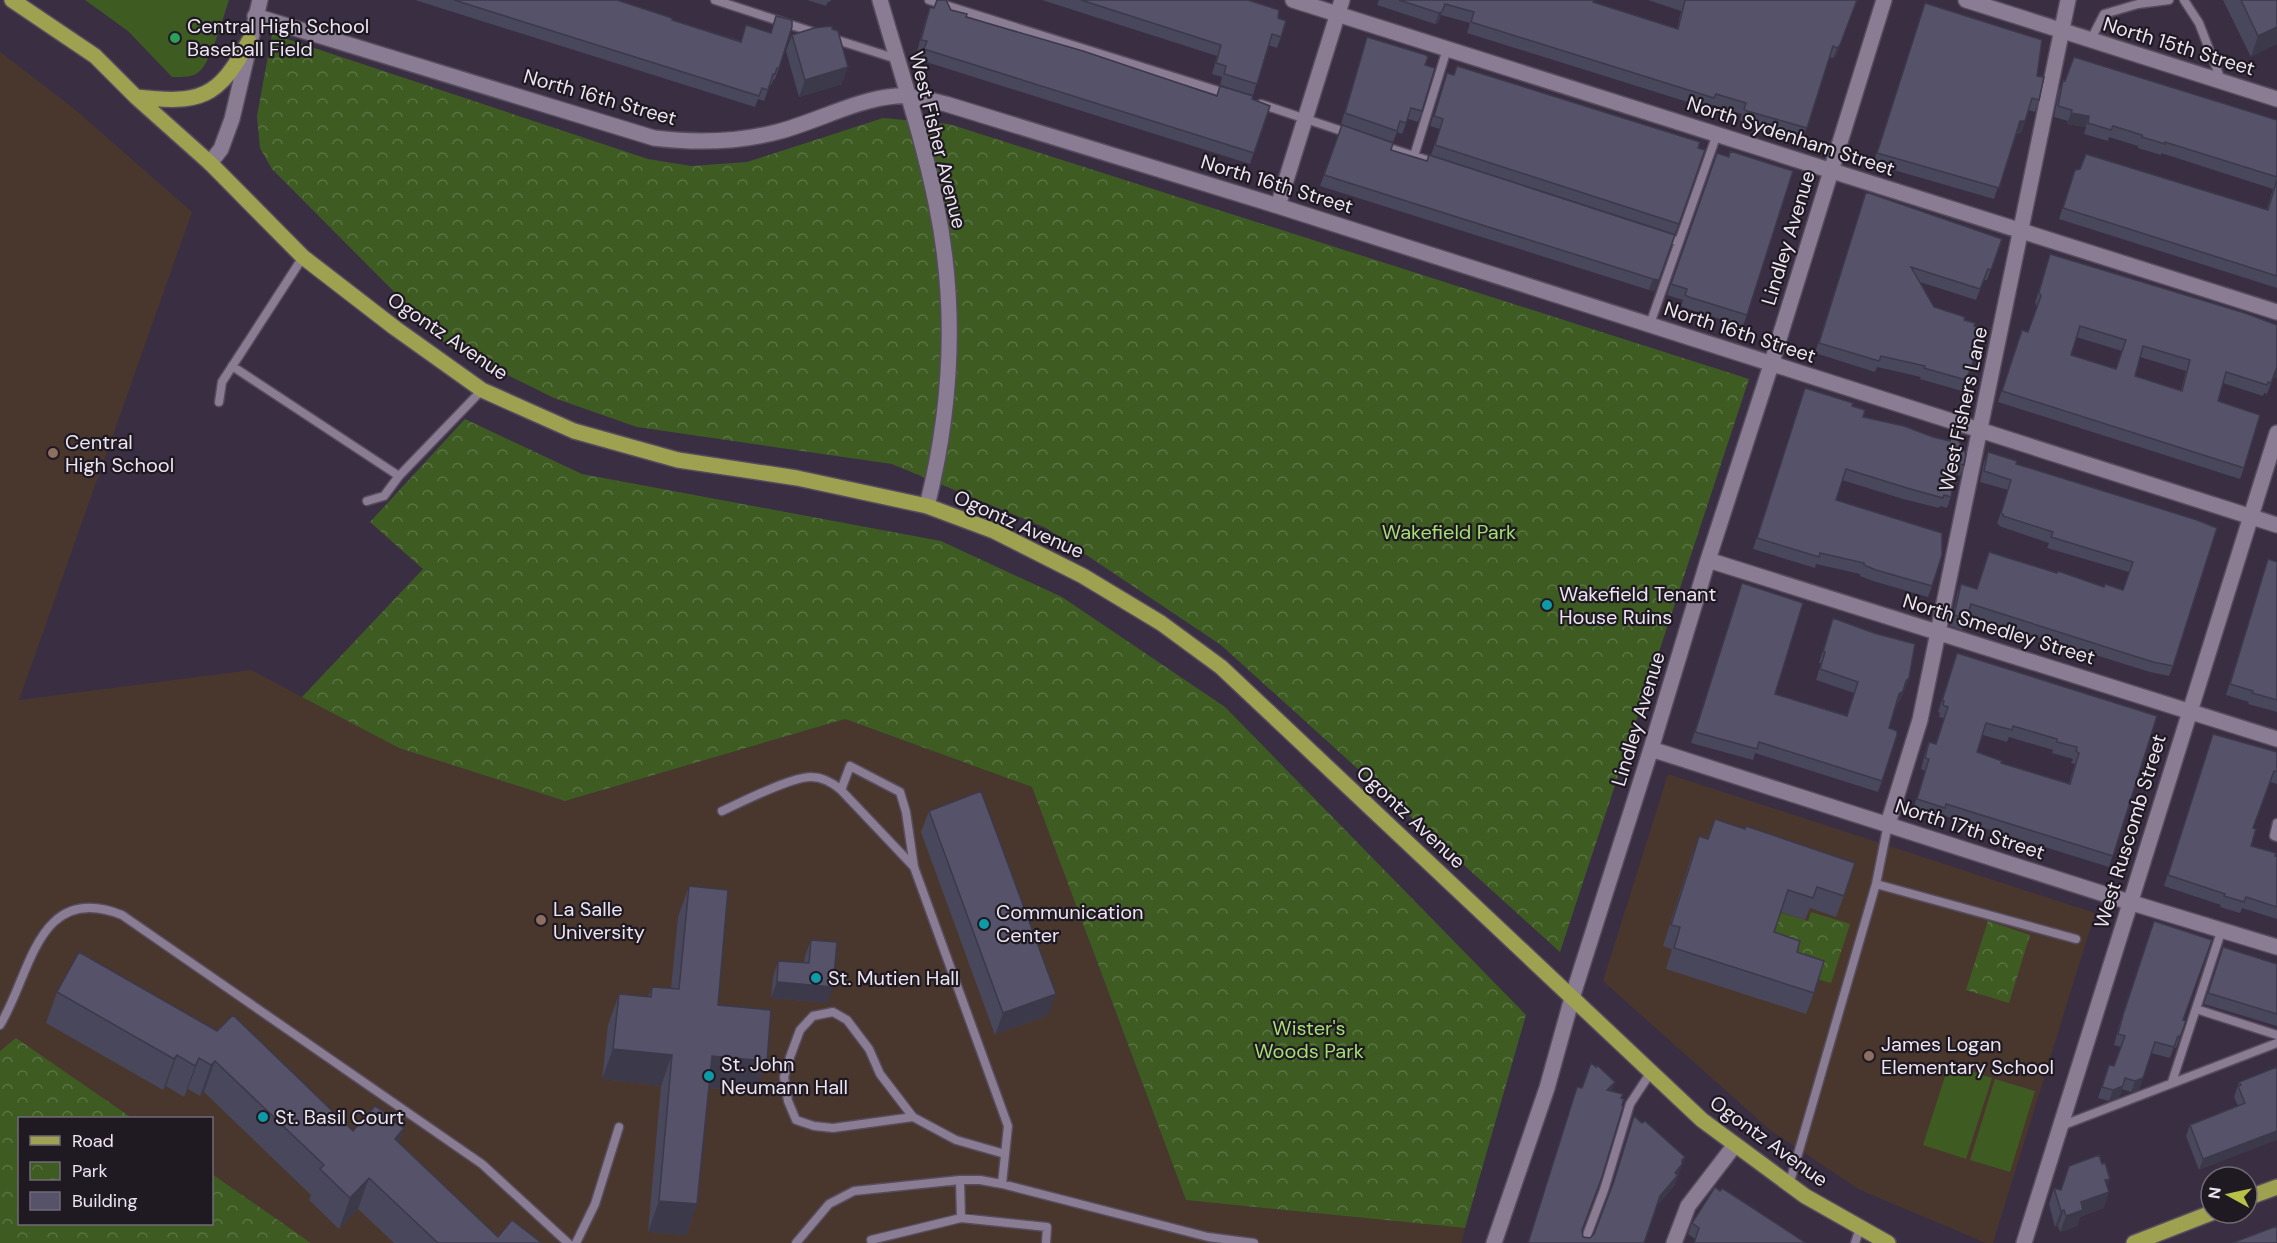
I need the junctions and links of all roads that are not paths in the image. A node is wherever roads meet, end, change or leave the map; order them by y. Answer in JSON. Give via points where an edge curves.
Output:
{"nodes":[{"id":1,"x":12,"y":0,"type":"edge"},
{"id":2,"x":260,"y":0,"type":"edge"},
{"id":3,"x":715,"y":0,"type":"edge"},
{"id":4,"x":880,"y":0,"type":"edge"},
{"id":5,"x":929,"y":0,"type":"edge"},
{"id":6,"x":1293,"y":0,"type":"edge"},
{"id":7,"x":1884,"y":0,"type":"edge"},
{"id":8,"x":1966,"y":0,"type":"edge"},
{"id":9,"x":2068,"y":0,"type":"edge"},
{"id":10,"x":2169,"y":0,"type":"edge"},
{"id":11,"x":2184,"y":0,"type":"edge"},
{"id":12,"x":1340,"y":7,"type":"edge"},
{"id":13,"x":255,"y":16,"type":"junction"},
{"id":14,"x":2061,"y":32,"type":"junction"},
{"id":15,"x":249,"y":40,"type":"junction"},
{"id":16,"x":2090,"y":40,"type":"junction"},
{"id":17,"x":1447,"y":49,"type":"junction"},
{"id":18,"x":897,"y":59,"type":"junction"},
{"id":19,"x":2221,"y":80,"type":"junction"},
{"id":20,"x":907,"y":96,"type":"junction"},
{"id":21,"x":1236,"y":97,"type":"edge"},
{"id":22,"x":136,"y":98,"type":"junction"},
{"id":23,"x":2277,"y":99,"type":"edge"},
{"id":24,"x":1248,"y":100,"type":"edge"},
{"id":25,"x":1305,"y":118,"type":"junction"},
{"id":26,"x":1717,"y":134,"type":"junction"},
{"id":27,"x":1359,"y":137,"type":"edge"},
{"id":28,"x":1370,"y":141,"type":"edge"},
{"id":29,"x":1414,"y":156,"type":"junction"},
{"id":30,"x":210,"y":163,"type":"junction"},
{"id":31,"x":1447,"y":167,"type":"edge"},
{"id":32,"x":1830,"y":171,"type":"junction"},
{"id":33,"x":1278,"y":206,"type":"junction"},
{"id":34,"x":2022,"y":231,"type":"junction"},
{"id":35,"x":1657,"y":235,"type":"edge"},
{"id":36,"x":1679,"y":242,"type":"junction"},
{"id":37,"x":303,"y":257,"type":"junction"},
{"id":38,"x":2277,"y":312,"type":"edge"},
{"id":39,"x":1650,"y":324,"type":"junction"},
{"id":40,"x":1771,"y":365,"type":"junction"},
{"id":41,"x":232,"y":366,"type":"junction"},
{"id":42,"x":482,"y":390,"type":"junction"},
{"id":43,"x":219,"y":402,"type":"dead end"},
{"id":44,"x":1980,"y":431,"type":"junction"},
{"id":45,"x":2277,"y":433,"type":"edge"},
{"id":46,"x":399,"y":476,"type":"junction"},
{"id":47,"x":367,"y":501,"type":"dead end"},
{"id":48,"x":927,"y":506,"type":"junction"},
{"id":49,"x":2250,"y":517,"type":"junction"},
{"id":50,"x":2277,"y":525,"type":"edge"},
{"id":51,"x":1708,"y":560,"type":"junction"},
{"id":52,"x":1939,"y":633,"type":"junction"},
{"id":53,"x":2189,"y":711,"type":"junction"},
{"id":54,"x":2277,"y":739,"type":"edge"},
{"id":55,"x":1651,"y":749,"type":"junction"},
{"id":56,"x":841,"y":790,"type":"junction"},
{"id":57,"x":722,"y":811,"type":"dead end"},
{"id":58,"x":2277,"y":823,"type":"edge"},
{"id":59,"x":1888,"y":824,"type":"junction"},
{"id":60,"x":2277,"y":837,"type":"edge"},
{"id":61,"x":914,"y":867,"type":"junction"},
{"id":62,"x":1876,"y":884,"type":"junction"},
{"id":63,"x":2130,"y":902,"type":"junction"},
{"id":64,"x":2222,"y":929,"type":"junction"},
{"id":65,"x":2076,"y":939,"type":"dead end"},
{"id":66,"x":2277,"y":947,"type":"edge"},
{"id":67,"x":1572,"y":998,"type":"junction"},
{"id":68,"x":2196,"y":1009,"type":"junction"},
{"id":69,"x":0,"y":1025,"type":"edge"},
{"id":70,"x":2277,"y":1035,"type":"edge"},
{"id":71,"x":2277,"y":1043,"type":"edge"},
{"id":72,"x":1651,"y":1072,"type":"junction"},
{"id":73,"x":2172,"y":1082,"type":"junction"},
{"id":74,"x":913,"y":1117,"type":"junction"},
{"id":75,"x":619,"y":1127,"type":"dead end"},
{"id":76,"x":2060,"y":1127,"type":"junction"},
{"id":77,"x":1734,"y":1146,"type":"junction"},
{"id":78,"x":1005,"y":1154,"type":"junction"},
{"id":79,"x":960,"y":1180,"type":"junction"},
{"id":80,"x":1002,"y":1184,"type":"junction"},
{"id":81,"x":1789,"y":1185,"type":"junction"},
{"id":82,"x":2277,"y":1187,"type":"edge"},
{"id":83,"x":2259,"y":1194,"type":"edge"},
{"id":84,"x":961,"y":1218,"type":"junction"},
{"id":85,"x":2199,"y":1218,"type":"edge"},
{"id":86,"x":1860,"y":1228,"type":"junction"},
{"id":87,"x":1677,"y":1242,"type":"edge"},
{"id":88,"x":568,"y":1243,"type":"edge"},
{"id":89,"x":576,"y":1243,"type":"edge"},
{"id":90,"x":796,"y":1243,"type":"edge"},
{"id":91,"x":872,"y":1243,"type":"edge"},
{"id":92,"x":1046,"y":1243,"type":"edge"},
{"id":93,"x":1254,"y":1243,"type":"edge"},
{"id":94,"x":1494,"y":1243,"type":"edge"},
{"id":95,"x":1584,"y":1243,"type":"edge"},
{"id":96,"x":1855,"y":1243,"type":"edge"},
{"id":97,"x":1888,"y":1243,"type":"edge"},
{"id":98,"x":2024,"y":1243,"type":"edge"},
{"id":99,"x":2134,"y":1243,"type":"edge"}],
"edges":[{"from":1,"to":22,"type":"main road","name":"Ogontz Avenue","via":[[95,56]]},
{"from":2,"to":13,"type":"street"},
{"from":3,"to":18,"type":"lane"},
{"from":4,"to":18,"type":"street","name":"West Fisher Avenue"},
{"from":5,"to":21,"type":"lane"},
{"from":6,"to":12,"type":"street","name":"North Sydenham Street"},
{"from":7,"to":32,"type":"street","name":"Lindley Avenue"},
{"from":8,"to":14,"type":"street","name":"North 15th Street"},
{"from":9,"to":14,"type":"street","name":"West Fishers Lane"},
{"from":10,"to":16,"type":"lane","via":[[2104,14]]},
{"from":11,"to":19,"type":"lane","via":[[2199,23]]},
{"from":12,"to":17,"type":"street","name":"North Sydenham Street"},
{"from":12,"to":25,"type":"street"},
{"from":13,"to":15,"type":"street"},
{"from":13,"to":20,"type":"street","name":"North 16th Street","via":[[654,138],[683,141],[759,135],[878,99]]},
{"from":14,"to":16,"type":"street","name":"North 15th Street"},
{"from":14,"to":34,"type":"street","name":"West Fishers Lane"},
{"from":15,"to":22,"type":"main road","via":[[237,64],[218,86],[205,94],[192,99]]},
{"from":15,"to":30,"type":"street","via":[[228,133]]},
{"from":16,"to":19,"type":"street","name":"North 15th Street"},
{"from":17,"to":26,"type":"street","name":"North Sydenham Street"},
{"from":17,"to":29,"type":"lane"},
{"from":18,"to":20,"type":"street","name":"West Fisher Avenue"},
{"from":19,"to":23,"type":"street","name":"North 15th Street"},
{"from":20,"to":33,"type":"street","name":"North 16th Street","via":[[946,104]]},
{"from":20,"to":48,"type":"street","name":"West Fisher Avenue","via":[[936,204],[950,316],[946,405]]},
{"from":22,"to":30,"type":"main road","name":"Ogontz Avenue"},
{"from":24,"to":25,"type":"lane"},
{"from":25,"to":27,"type":"lane"},
{"from":25,"to":33,"type":"street"},
{"from":26,"to":32,"type":"street","name":"North Sydenham Street"},
{"from":26,"to":36,"type":"lane"},
{"from":28,"to":29,"type":"lane"},
{"from":29,"to":31,"type":"lane"},
{"from":30,"to":37,"type":"main road","name":"Ogontz Avenue"},
{"from":32,"to":34,"type":"street","name":"North Sydenham Street"},
{"from":32,"to":40,"type":"street","name":"Lindley Avenue"},
{"from":33,"to":39,"type":"street","name":"North 16th Street"},
{"from":34,"to":38,"type":"street","name":"North Sydenham Street"},
{"from":34,"to":44,"type":"street","name":"West Fishers Lane"},
{"from":35,"to":36,"type":"lane"},
{"from":36,"to":39,"type":"lane"},
{"from":37,"to":41,"type":"lane"},
{"from":37,"to":42,"type":"main road","name":"Ogontz Avenue"},
{"from":39,"to":40,"type":"street","name":"North 16th Street"},
{"from":40,"to":44,"type":"street","name":"North 16th Street"},
{"from":40,"to":51,"type":"street","name":"Lindley Avenue"},
{"from":41,"to":43,"type":"lane","via":[[222,382]]},
{"from":41,"to":46,"type":"lane"},
{"from":42,"to":46,"type":"lane"},
{"from":42,"to":48,"type":"main road","name":"Ogontz Avenue","via":[[574,431],[678,460],[797,478]]},
{"from":44,"to":49,"type":"street","name":"North 16th Street"},
{"from":44,"to":52,"type":"street","name":"West Fishers Lane"},
{"from":45,"to":49,"type":"street","name":"West Ruscomb Street"},
{"from":46,"to":47,"type":"lane","via":[[384,496]]},
{"from":48,"to":67,"type":"main road","name":"Ogontz Avenue","via":[[994,531],[1083,576],[1161,623],[1221,668]]},
{"from":49,"to":50,"type":"street","name":"North 16th Street"},
{"from":49,"to":53,"type":"street","name":"West Ruscomb Street"},
{"from":51,"to":52,"type":"street","name":"North Smedley Street"},
{"from":51,"to":55,"type":"street","name":"Lindley Avenue"},
{"from":52,"to":53,"type":"street","name":"North Smedley Street"},
{"from":52,"to":59,"type":"street","name":"West Fishers Lane","via":[[1920,720]]},
{"from":53,"to":54,"type":"street","name":"North Smedley Street"},
{"from":53,"to":63,"type":"street","name":"West Ruscomb Street"},
{"from":55,"to":59,"type":"street","name":"North 17th Street"},
{"from":55,"to":67,"type":"street","name":"Lindley Avenue"},
{"from":56,"to":57,"type":"lane","via":[[811,777],[784,784]]},
{"from":56,"to":61,"type":"lane"},
{"from":56,"to":61,"type":"lane","via":[[850,766],[900,792]]},
{"from":58,"to":60,"type":"lane"},
{"from":59,"to":62,"type":"lane"},
{"from":59,"to":63,"type":"street","name":"North 17th Street"},
{"from":61,"to":78,"type":"lane","via":[[1008,1126]]},
{"from":62,"to":65,"type":"lane"},
{"from":62,"to":81,"type":"lane"},
{"from":63,"to":64,"type":"street","name":"North 17th Street"},
{"from":63,"to":76,"type":"street","name":"West Ruscomb Street"},
{"from":64,"to":66,"type":"street","name":"North 17th Street"},
{"from":64,"to":68,"type":"lane"},
{"from":67,"to":72,"type":"main road","name":"Ogontz Avenue"},
{"from":67,"to":94,"type":"street","name":"Lindley Avenue","via":[[1547,1088]]},
{"from":68,"to":70,"type":"lane"},
{"from":68,"to":73,"type":"lane"},
{"from":69,"to":88,"type":"lane","via":[[39,939],[53,920],[79,909],[107,909],[122,915],[482,1164]]},
{"from":71,"to":73,"type":"lane"},
{"from":72,"to":77,"type":"main road","name":"Ogontz Avenue"},
{"from":72,"to":95,"type":"lane","via":[[1630,1104]]},
{"from":73,"to":76,"type":"lane"},
{"from":74,"to":74,"type":"lane","via":[[880,1074],[869,1049],[847,1020],[833,1012],[813,1016],[800,1029],[784,1077],[796,1120],[833,1128]]},
{"from":74,"to":78,"type":"lane","via":[[956,1140]]},
{"from":75,"to":89,"type":"lane","via":[[595,1204]]},
{"from":76,"to":98,"type":"street","name":"West Ruscomb Street"},
{"from":77,"to":81,"type":"main road","name":"Ogontz Avenue"},
{"from":77,"to":87,"type":"street","via":[[1688,1206]]},
{"from":78,"to":80,"type":"lane"},
{"from":79,"to":80,"type":"lane"},
{"from":79,"to":84,"type":"lane"},
{"from":79,"to":90,"type":"lane","via":[[854,1191],[829,1204]]},
{"from":80,"to":93,"type":"lane","via":[[1208,1237]]},
{"from":81,"to":86,"type":"main road","name":"Ogontz Avenue"},
{"from":82,"to":83,"type":"main road"},
{"from":84,"to":91,"type":"lane","via":[[871,1240]]},
{"from":84,"to":92,"type":"lane","via":[[1047,1227]]},
{"from":85,"to":99,"type":"main road"},
{"from":86,"to":96,"type":"lane"},
{"from":86,"to":97,"type":"main road","name":"Ogontz Avenue"}]}
